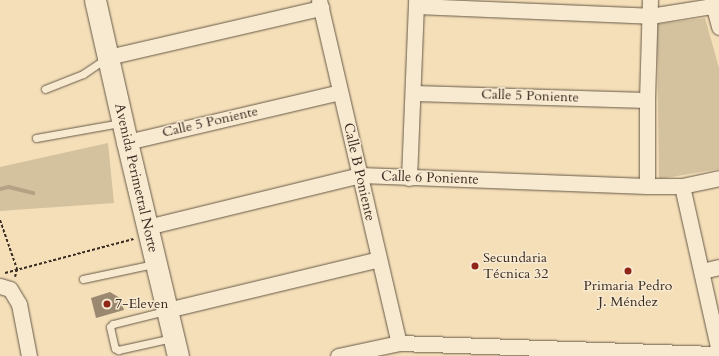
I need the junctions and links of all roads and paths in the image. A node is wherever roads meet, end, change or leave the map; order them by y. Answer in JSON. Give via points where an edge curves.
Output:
{"nodes":[{"id":1,"x":95,"y":0,"type":"edge"},
{"id":2,"x":650,"y":0,"type":"edge"},
{"id":3,"x":416,"y":3,"type":"edge"},
{"id":4,"x":320,"y":4,"type":"edge"},
{"id":5,"x":715,"y":4,"type":"edge"},
{"id":6,"x":650,"y":16,"type":"junction"},
{"id":7,"x":719,"y":27,"type":"edge"},
{"id":8,"x":108,"y":56,"type":"junction"},
{"id":9,"x":45,"y":89,"type":"dead end"},
{"id":10,"x":340,"y":92,"type":"junction"},
{"id":11,"x":412,"y":93,"type":"junction"},
{"id":12,"x":647,"y":100,"type":"junction"},
{"id":13,"x":125,"y":132,"type":"junction"},
{"id":14,"x":36,"y":138,"type":"dead end"},
{"id":15,"x":360,"y":175,"type":"junction"},
{"id":16,"x":409,"y":178,"type":"junction"},
{"id":17,"x":719,"y":178,"type":"edge"},
{"id":18,"x":647,"y":186,"type":"junction"},
{"id":19,"x":682,"y":186,"type":"junction"},
{"id":20,"x":0,"y":220,"type":"edge"},
{"id":21,"x":148,"y":231,"type":"junction"},
{"id":22,"x":379,"y":259,"type":"junction"},
{"id":23,"x":156,"y":263,"type":"junction"},
{"id":24,"x":719,"y":267,"type":"edge"},
{"id":25,"x":17,"y":269,"type":"junction"},
{"id":26,"x":702,"y":271,"type":"junction"},
{"id":27,"x":0,"y":274,"type":"edge"},
{"id":28,"x":84,"y":279,"type":"dead end"},
{"id":29,"x":5,"y":288,"type":"edge"},
{"id":30,"x":167,"y":310,"type":"junction"},
{"id":31,"x":399,"y":343,"type":"junction"},
{"id":32,"x":176,"y":347,"type":"edge"},
{"id":33,"x":447,"y":350,"type":"edge"},
{"id":34,"x":719,"y":351,"type":"edge"},
{"id":35,"x":685,"y":354,"type":"edge"},
{"id":36,"x":719,"y":354,"type":"edge"},
{"id":37,"x":29,"y":356,"type":"edge"},
{"id":38,"x":338,"y":356,"type":"edge"}],
"edges":[{"from":1,"to":8,"type":"street","name":"Avenida Perimetral Norte"},
{"from":2,"to":6,"type":"street"},
{"from":3,"to":6,"type":"street"},
{"from":3,"to":11,"type":"street"},
{"from":4,"to":8,"type":"street"},
{"from":4,"to":10,"type":"street","name":"Calle B Poniente"},
{"from":5,"to":6,"type":"street"},
{"from":5,"to":7,"type":"street"},
{"from":6,"to":12,"type":"street"},
{"from":8,"to":9,"type":"lane","via":[[83,74]]},
{"from":8,"to":13,"type":"street","name":"Avenida Perimetral Norte"},
{"from":10,"to":13,"type":"street","name":"Calle 5 Poniente"},
{"from":10,"to":15,"type":"street","name":"Calle B Poniente"},
{"from":11,"to":12,"type":"street","name":"Calle 5 Poniente"},
{"from":11,"to":16,"type":"street"},
{"from":12,"to":18,"type":"street"},
{"from":13,"to":14,"type":"lane"},
{"from":13,"to":21,"type":"street","name":"Avenida Perimetral Norte"},
{"from":15,"to":16,"type":"street","name":"Calle 6 Poniente"},
{"from":15,"to":21,"type":"street","name":"Calle 6 Poniente"},
{"from":15,"to":22,"type":"street","name":"Calle B Poniente"},
{"from":16,"to":18,"type":"street","name":"Calle 6 Poniente"},
{"from":17,"to":19,"type":"street","name":"Calle 6 Poniente"},
{"from":18,"to":19,"type":"street","name":"Calle 6 Poniente"},
{"from":19,"to":26,"type":"street"},
{"from":20,"to":25,"type":"path"},
{"from":21,"to":23,"type":"street","name":"Avenida Perimetral Norte"},
{"from":21,"to":25,"type":"path"},
{"from":22,"to":30,"type":"street"},
{"from":22,"to":31,"type":"street","name":"Calle B Poniente"},
{"from":23,"to":28,"type":"lane"},
{"from":23,"to":30,"type":"street","name":"Avenida Perimetral Norte"},
{"from":24,"to":26,"type":"street"},
{"from":25,"to":27,"type":"path"},
{"from":25,"to":29,"type":"path"},
{"from":26,"to":34,"type":"street"},
{"from":29,"to":37,"type":"street","via":[[19,304]]},
{"from":30,"to":32,"type":"street","name":"Avenida Perimetral Norte"},
{"from":30,"to":32,"type":"lane","via":[[112,324],[110,328],[115,348],[118,350]]},
{"from":31,"to":33,"type":"street"},
{"from":31,"to":38,"type":"street"},
{"from":33,"to":35,"type":"street"},
{"from":35,"to":36,"type":"street"}]}
